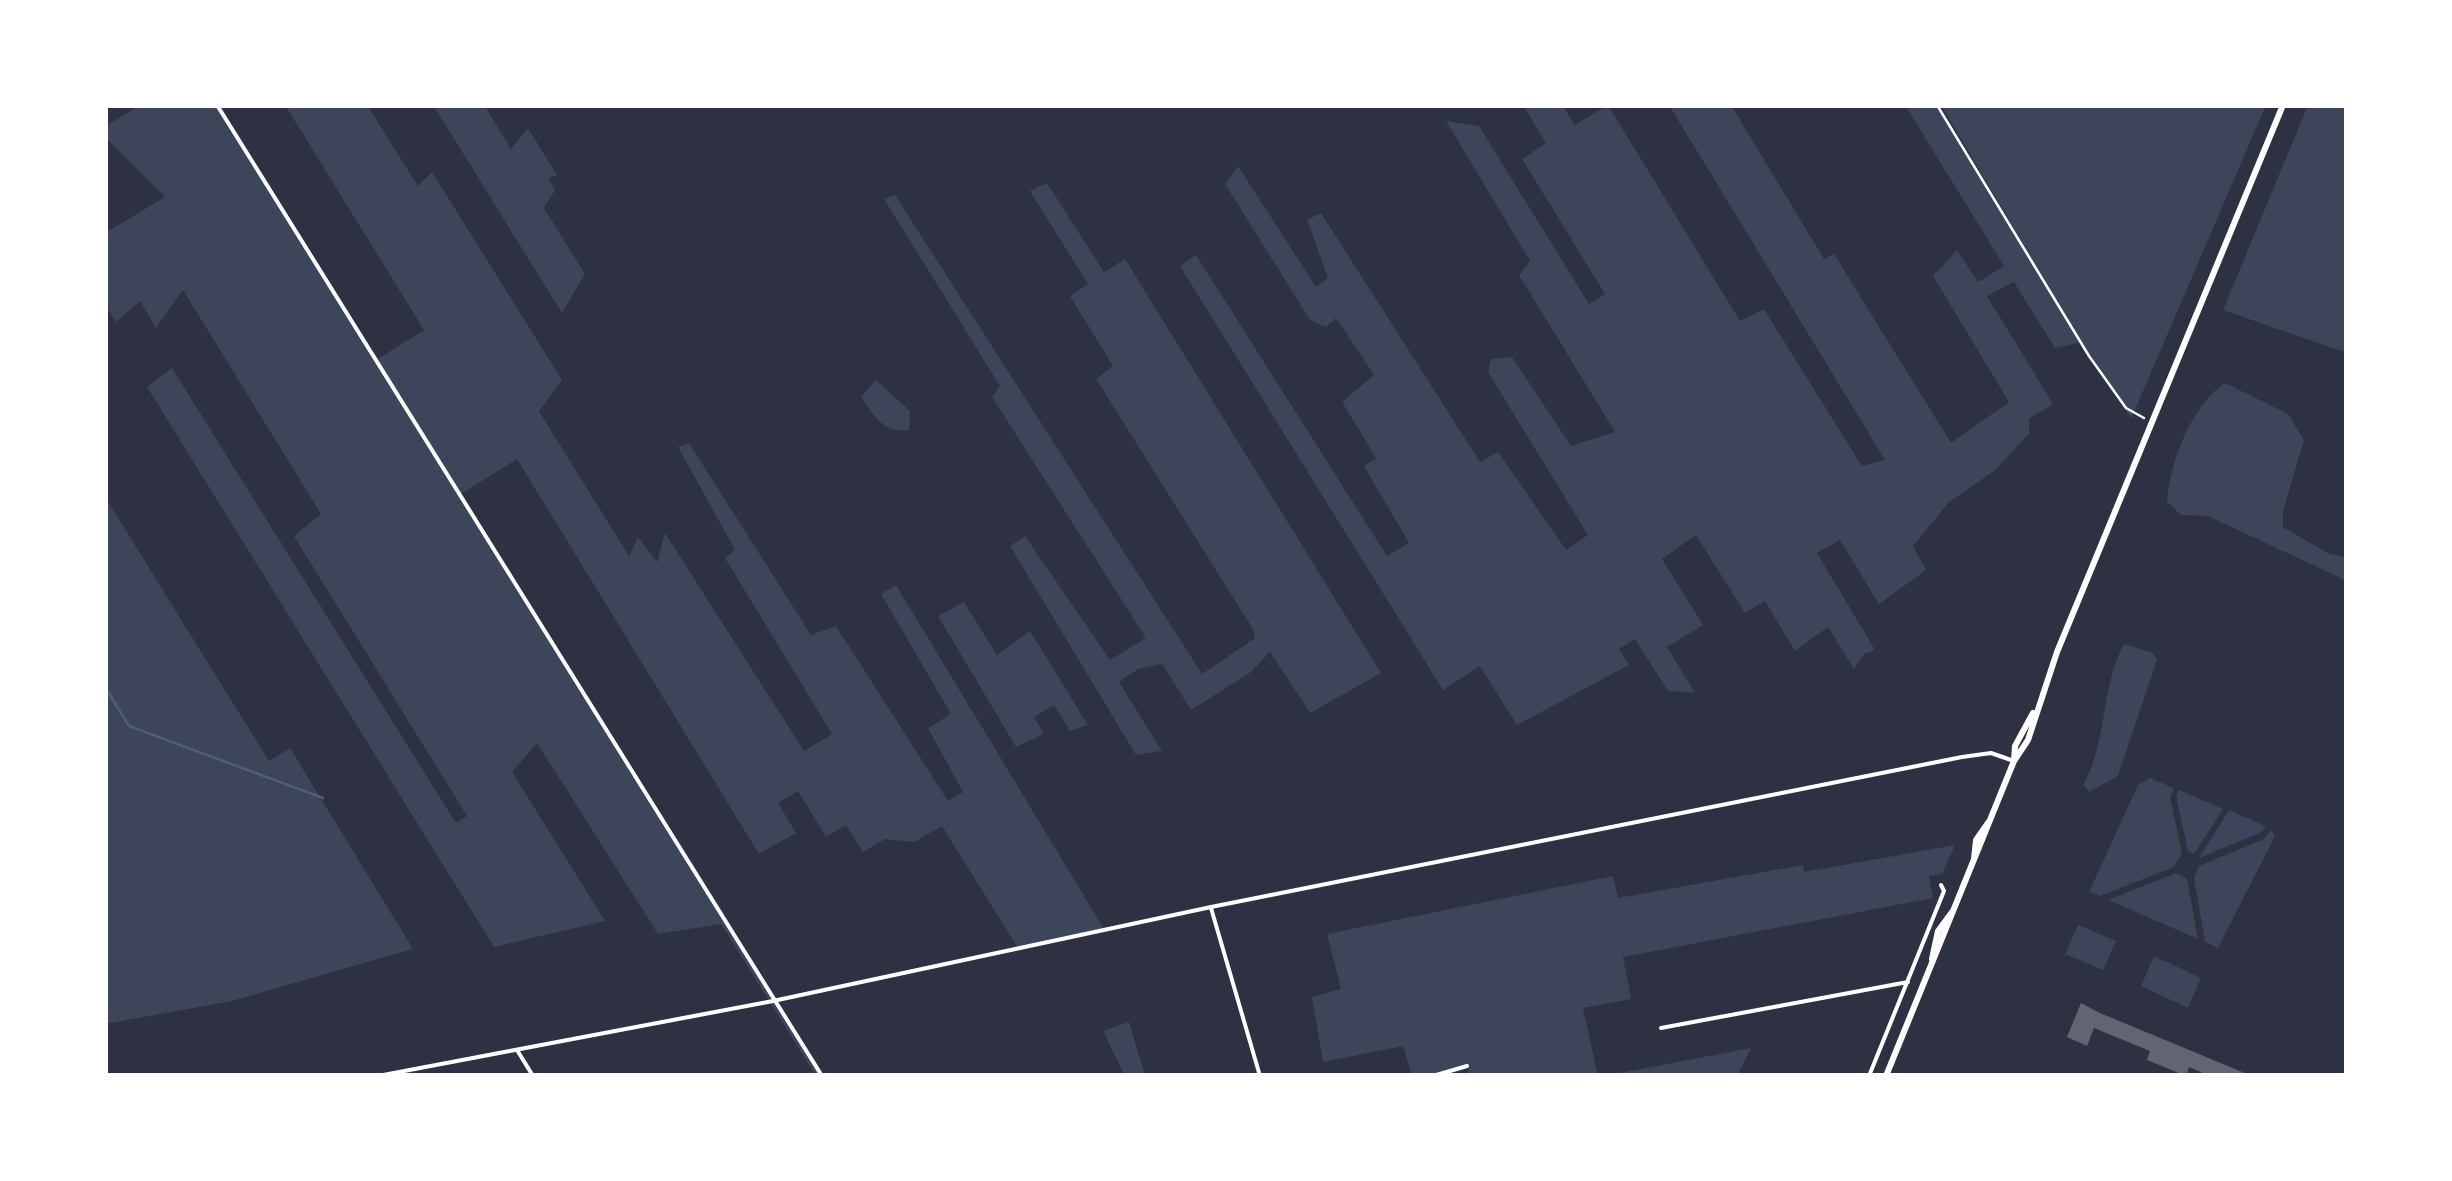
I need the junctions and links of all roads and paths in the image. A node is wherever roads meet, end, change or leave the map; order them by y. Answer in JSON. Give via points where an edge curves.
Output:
{"nodes":[{"id":1,"x":218,"y":105,"type":"edge"},
{"id":2,"x":1937,"y":105,"type":"edge"},
{"id":3,"x":2283,"y":105,"type":"edge"},
{"id":4,"x":2146,"y":418,"type":"dead end"},
{"id":5,"x":2014,"y":761,"type":"junction"},
{"id":6,"x":1941,"y":886,"type":"dead end"},
{"id":7,"x":1211,"y":907,"type":"junction"},
{"id":8,"x":1908,"y":982,"type":"junction"},
{"id":9,"x":774,"y":1001,"type":"junction"},
{"id":10,"x":1661,"y":1028,"type":"dead end"},
{"id":11,"x":517,"y":1049,"type":"junction"},
{"id":12,"x":1467,"y":1066,"type":"dead end"},
{"id":13,"x":378,"y":1076,"type":"edge"},
{"id":14,"x":533,"y":1076,"type":"edge"},
{"id":15,"x":822,"y":1076,"type":"edge"},
{"id":16,"x":1260,"y":1076,"type":"edge"},
{"id":17,"x":1434,"y":1076,"type":"edge"},
{"id":18,"x":1869,"y":1076,"type":"edge"},
{"id":19,"x":1886,"y":1076,"type":"edge"}],
"edges":[{"from":1,"to":9,"type":"street"},
{"from":2,"to":4,"type":"path","via":[[2089,356],[2126,408]]},
{"from":3,"to":5,"type":"main road","via":[[2034,712],[2030,736]]},
{"from":5,"to":7,"type":"street","via":[[1985,753]]},
{"from":5,"to":19,"type":"main road"},
{"from":6,"to":8,"type":"street"},
{"from":7,"to":9,"type":"street"},
{"from":7,"to":16,"type":"street"},
{"from":8,"to":10,"type":"street"},
{"from":8,"to":18,"type":"street"},
{"from":9,"to":11,"type":"street"},
{"from":9,"to":15,"type":"street"},
{"from":11,"to":13,"type":"street"},
{"from":11,"to":14,"type":"street"},
{"from":12,"to":17,"type":"street"}]}
